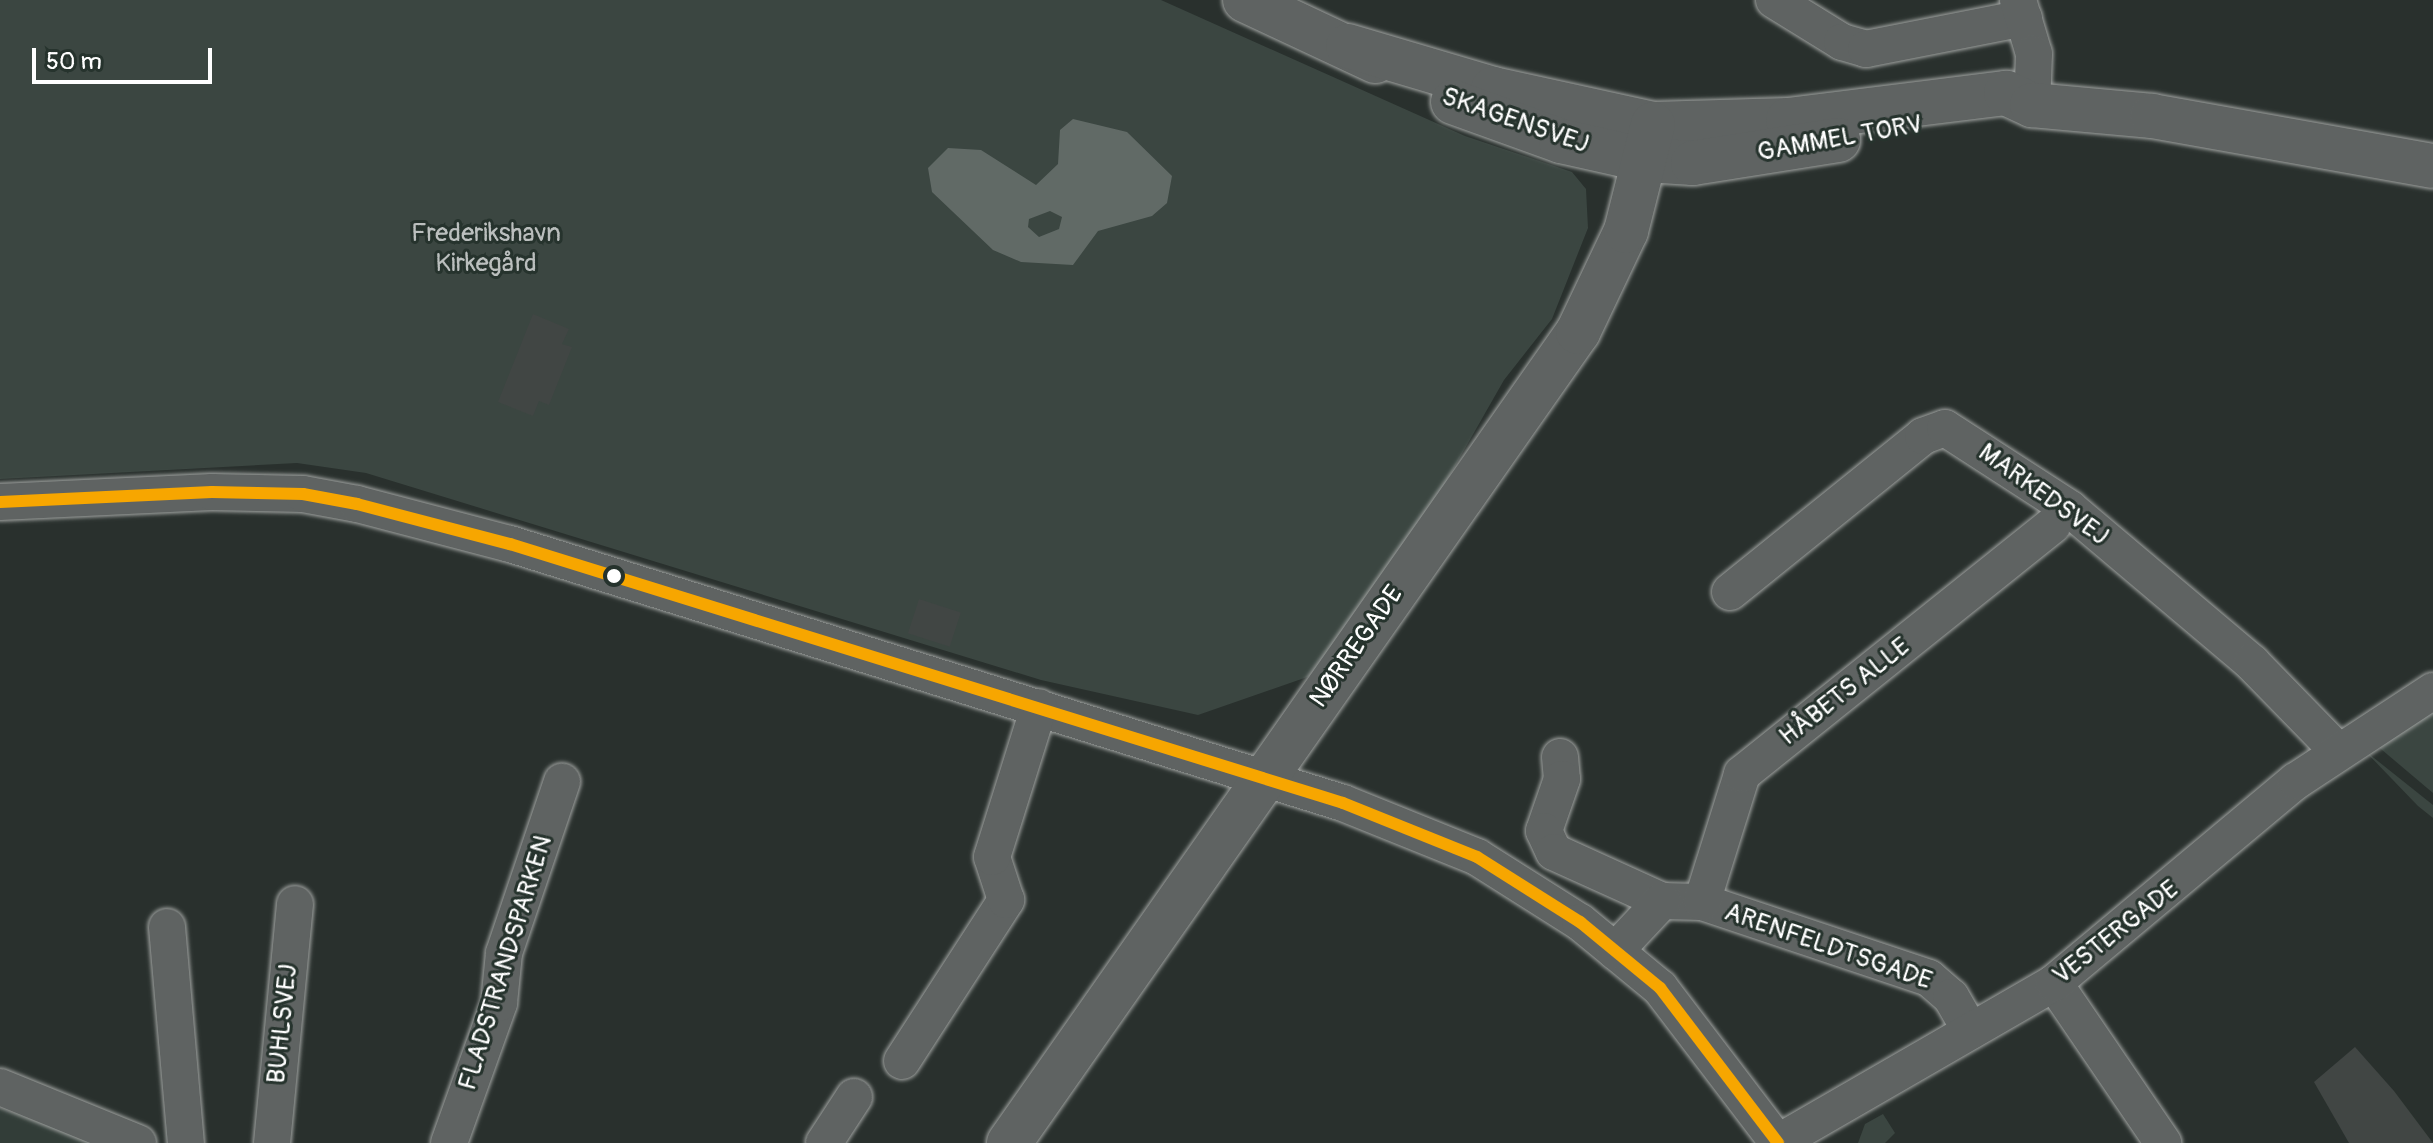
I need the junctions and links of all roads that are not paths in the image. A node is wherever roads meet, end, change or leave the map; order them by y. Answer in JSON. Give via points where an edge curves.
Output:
{"nodes":[{"id":1,"x":1245,"y":0,"type":"edge"},
{"id":2,"x":1774,"y":0,"type":"edge"},
{"id":3,"x":2021,"y":9,"type":"edge"},
{"id":4,"x":2032,"y":105,"type":"junction"},
{"id":5,"x":1649,"y":142,"type":"junction"},
{"id":6,"x":2422,"y":168,"type":"edge"},
{"id":7,"x":0,"y":502,"type":"edge"},
{"id":8,"x":2053,"y":525,"type":"dead end"},
{"id":9,"x":1730,"y":592,"type":"dead end"},
{"id":10,"x":2433,"y":691,"type":"edge"},
{"id":11,"x":1039,"y":707,"type":"junction"},
{"id":12,"x":2337,"y":750,"type":"junction"},
{"id":13,"x":1560,"y":757,"type":"dead end"},
{"id":14,"x":1266,"y":778,"type":"junction"},
{"id":15,"x":562,"y":782,"type":"dead end"},
{"id":16,"x":1662,"y":901,"type":"junction"},
{"id":17,"x":1702,"y":902,"type":"junction"},
{"id":18,"x":295,"y":904,"type":"dead end"},
{"id":19,"x":167,"y":927,"type":"dead end"},
{"id":20,"x":1615,"y":951,"type":"junction"},
{"id":21,"x":2054,"y":983,"type":"junction"},
{"id":22,"x":1971,"y":1031,"type":"junction"},
{"id":23,"x":902,"y":1061,"type":"dead end"},
{"id":24,"x":0,"y":1087,"type":"edge"},
{"id":25,"x":854,"y":1097,"type":"dead end"},
{"id":26,"x":138,"y":1143,"type":"edge"},
{"id":27,"x":186,"y":1143,"type":"edge"},
{"id":28,"x":272,"y":1143,"type":"edge"},
{"id":29,"x":449,"y":1143,"type":"edge"},
{"id":30,"x":824,"y":1143,"type":"edge"},
{"id":31,"x":1009,"y":1143,"type":"edge"},
{"id":32,"x":1778,"y":1143,"type":"edge"},
{"id":33,"x":2163,"y":1143,"type":"edge"}],
"edges":[{"from":1,"to":5,"type":"main road","name":"SKAGENSVEJ","via":[[1348,46]]},
{"from":2,"to":3,"type":"street","via":[[1842,42],[1866,49]]},
{"from":3,"to":4,"type":"street","via":[[2034,54]]},
{"from":4,"to":5,"type":"main road","name":"GAMMEL TORV","via":[[1997,117],[1693,163]]},
{"from":4,"to":6,"type":"main road","name":"GAMMEL TORV","via":[[2168,119]]},
{"from":5,"to":14,"type":"main road","name":"NØRREGADE","via":[[1610,274],[1578,332]]},
{"from":7,"to":11,"type":"street","via":[[212,492],[303,494],[357,504],[510,544]]},
{"from":8,"to":17,"type":"street","name":"HÅBETS ALLE","via":[[1742,774]]},
{"from":9,"to":12,"type":"street","name":"MARKEDSVEJ","via":[[1923,436],[1945,428],[2070,509],[2252,663]]},
{"from":10,"to":12,"type":"street","name":"VESTERGADE"},
{"from":11,"to":14,"type":"street"},
{"from":11,"to":23,"type":"street","via":[[992,857],[1006,900]]},
{"from":12,"to":21,"type":"street","name":"VESTERGADE"},
{"from":13,"to":16,"type":"street","name":"ARENFELDTSGADE","via":[[1562,779],[1544,831],[1547,846]]},
{"from":14,"to":20,"type":"street","via":[[1477,857]]},
{"from":14,"to":31,"type":"main road","name":"NØRREGADE"},
{"from":15,"to":29,"type":"street","name":"FLADSTRANDSPARKEN","via":[[504,953],[499,1003]]},
{"from":16,"to":17,"type":"street","name":"ARENFELDTSGADE"},
{"from":16,"to":20,"type":"street"},
{"from":17,"to":22,"type":"street","name":"ARENFELDTSGADE","via":[[1929,978],[1951,997]]},
{"from":18,"to":28,"type":"street","name":"BUHLSVEJ"},
{"from":19,"to":27,"type":"street"},
{"from":20,"to":32,"type":"street","via":[[1676,1006]]},
{"from":21,"to":22,"type":"street","name":"VESTERGADE"},
{"from":21,"to":33,"type":"street"},
{"from":22,"to":32,"type":"street","name":"VESTERGADE"},
{"from":24,"to":26,"type":"street"},
{"from":25,"to":30,"type":"street"}]}
